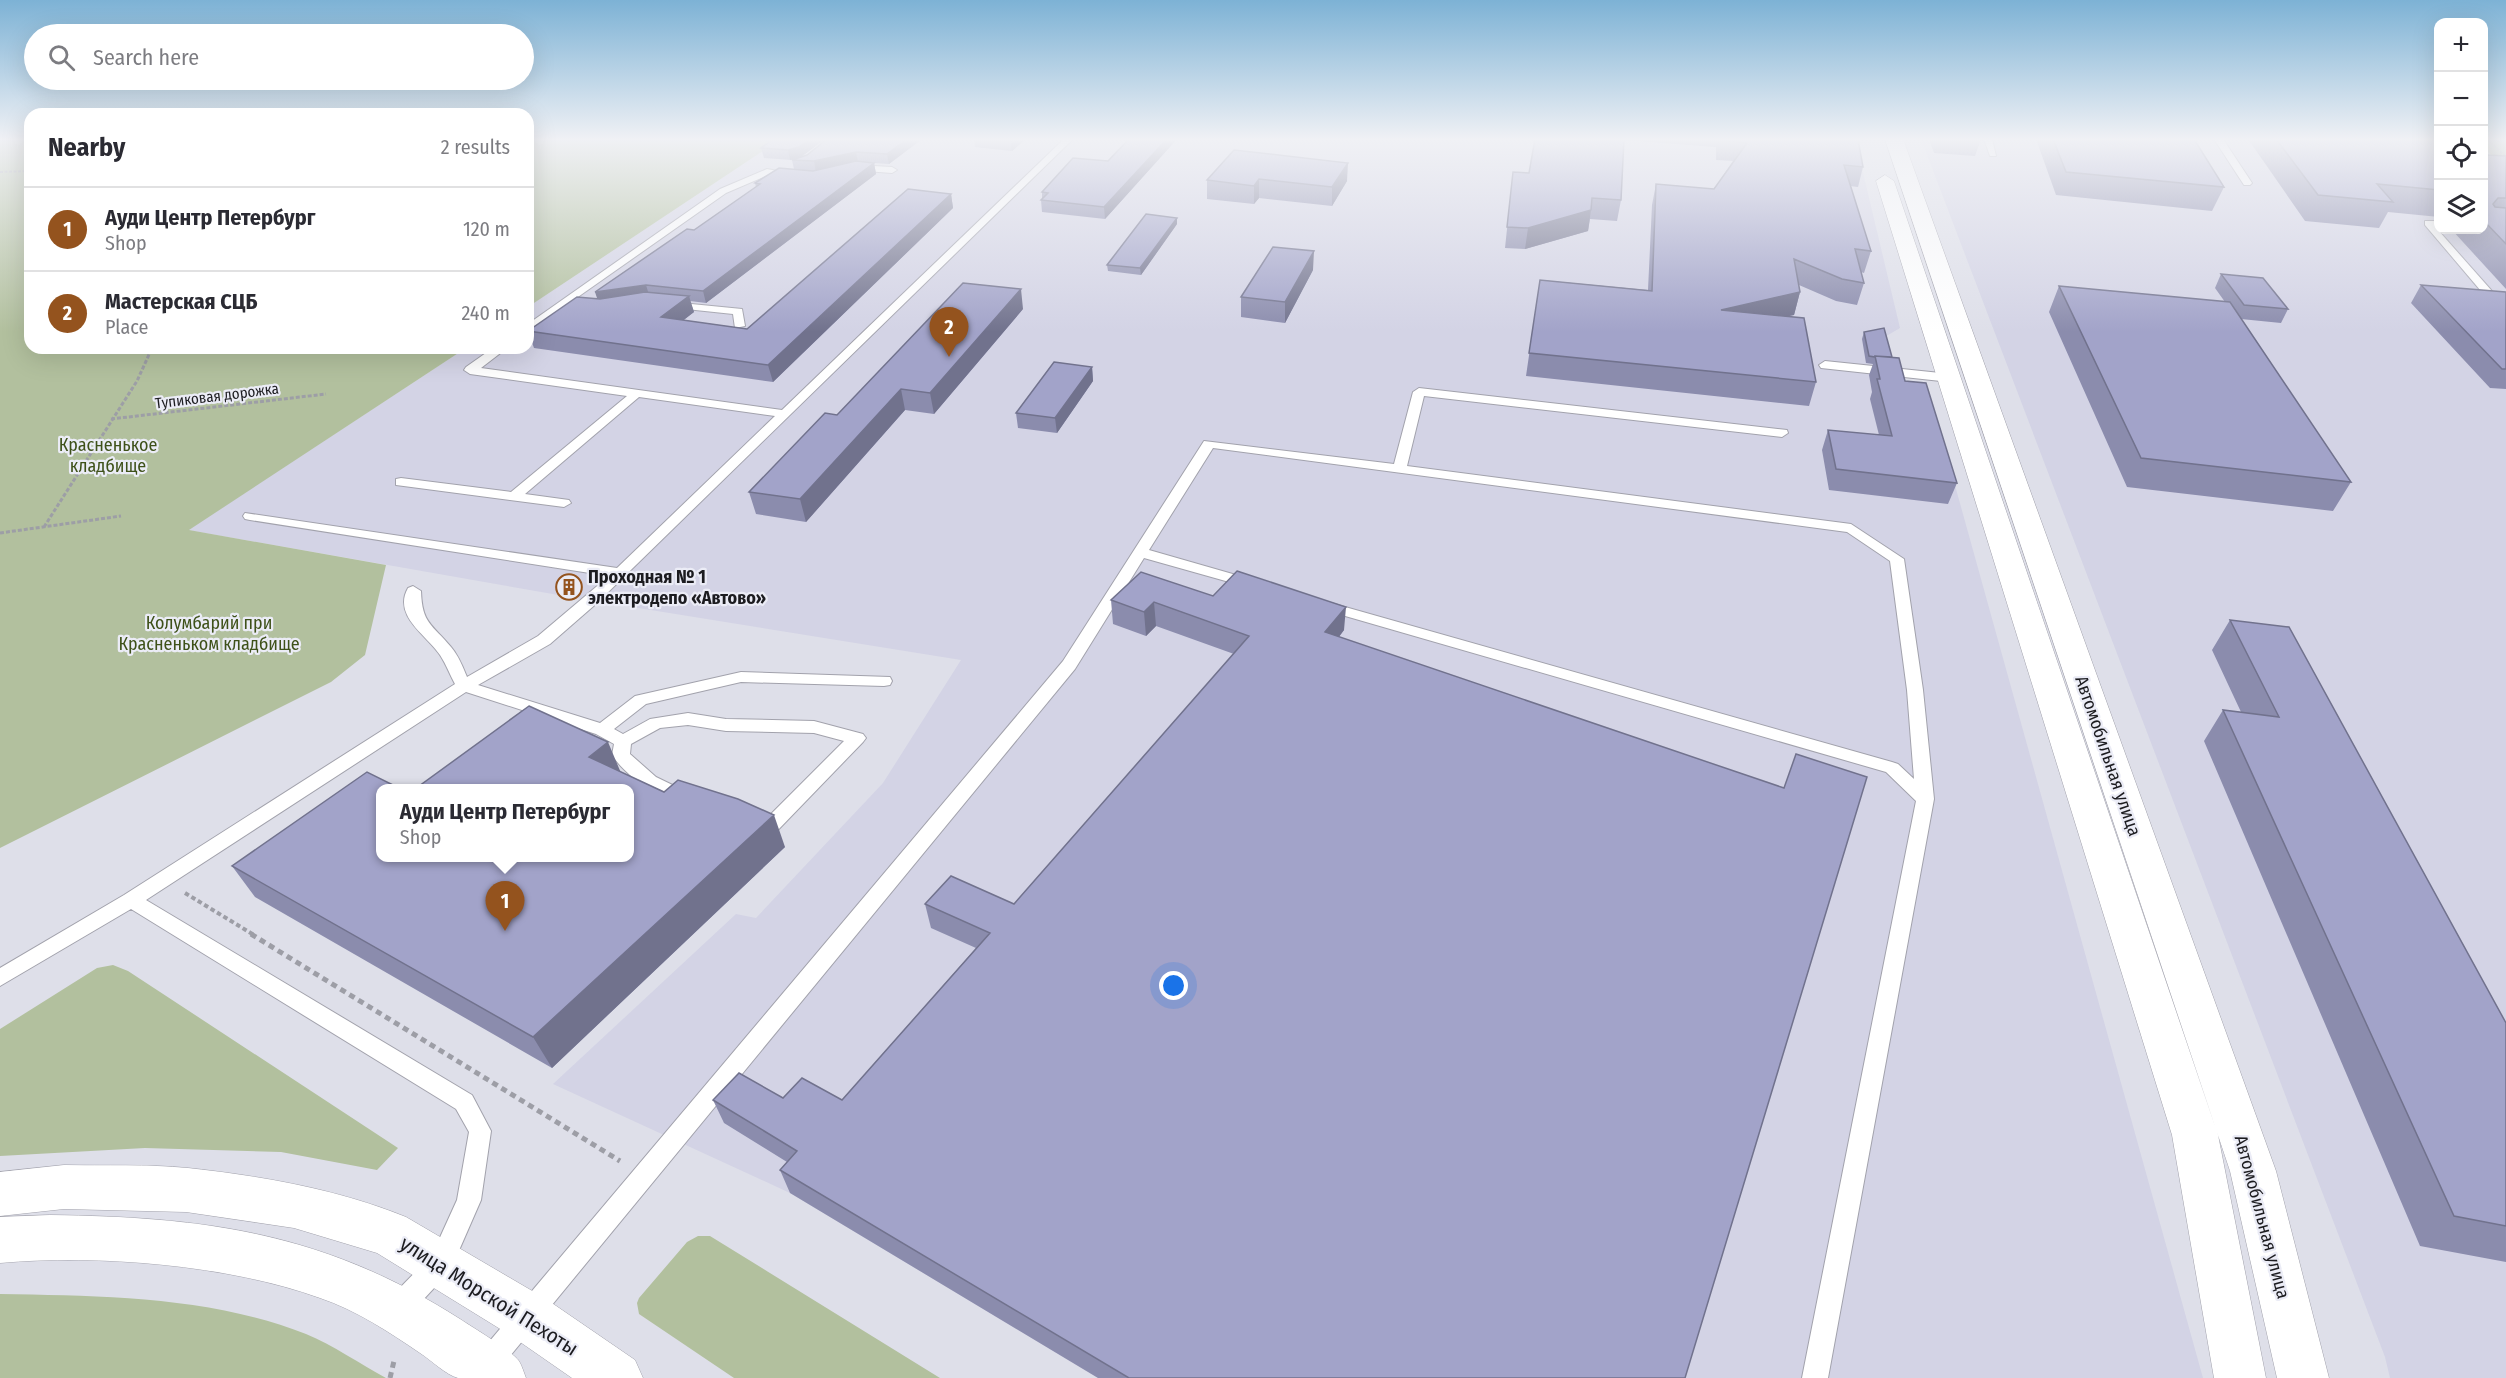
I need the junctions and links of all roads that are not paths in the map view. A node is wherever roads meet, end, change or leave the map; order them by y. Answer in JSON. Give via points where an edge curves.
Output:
{"nodes":[{"id":1,"x":706,"y":203,"type":"edge"},
{"id":2,"x":1002,"y":203,"type":"edge"},
{"id":3,"x":1894,"y":203,"type":"edge"},
{"id":4,"x":1916,"y":203,"type":"edge"},
{"id":5,"x":2438,"y":234,"type":"edge"},
{"id":6,"x":2506,"y":303,"type":"edge"},
{"id":7,"x":661,"y":304,"type":"edge"},
{"id":8,"x":560,"y":306,"type":"junction"},
{"id":9,"x":583,"y":308,"type":"edge"},
{"id":10,"x":534,"y":325,"type":"edge"},
{"id":11,"x":739,"y":326,"type":"edge"},
{"id":12,"x":493,"y":354,"type":"edge"},
{"id":13,"x":1825,"y":365,"type":"dead end"},
{"id":14,"x":1950,"y":378,"type":"junction"},
{"id":15,"x":636,"y":393,"type":"junction"},
{"id":16,"x":784,"y":414,"type":"junction"},
{"id":17,"x":1782,"y":433,"type":"dead end"},
{"id":18,"x":1400,"y":469,"type":"junction"},
{"id":19,"x":401,"y":482,"type":"dead end"},
{"id":20,"x":513,"y":496,"type":"junction"},
{"id":21,"x":564,"y":503,"type":"dead end"},
{"id":22,"x":250,"y":516,"type":"dead end"},
{"id":23,"x":1140,"y":552,"type":"junction"},
{"id":24,"x":620,"y":573,"type":"junction"},
{"id":25,"x":1266,"y":588,"type":"edge"},
{"id":26,"x":413,"y":591,"type":"dead end"},
{"id":27,"x":1311,"y":602,"type":"edge"},
{"id":28,"x":884,"y":681,"type":"dead end"},
{"id":29,"x":464,"y":686,"type":"junction"},
{"id":30,"x":602,"y":730,"type":"junction"},
{"id":31,"x":623,"y":741,"type":"junction"},
{"id":32,"x":1926,"y":799,"type":"junction"},
{"id":33,"x":696,"y":803,"type":"edge"},
{"id":34,"x":738,"y":817,"type":"edge"},
{"id":35,"x":131,"y":900,"type":"junction"},
{"id":36,"x":0,"y":978,"type":"edge"},
{"id":37,"x":0,"y":1194,"type":"edge"},
{"id":38,"x":0,"y":1240,"type":"edge"},
{"id":39,"x":441,"y":1263,"type":"junction"},
{"id":40,"x":398,"y":1309,"type":"junction"},
{"id":41,"x":528,"y":1317,"type":"junction"},
{"id":42,"x":492,"y":1373,"type":"edge"},
{"id":43,"x":617,"y":1378,"type":"edge"},
{"id":44,"x":1815,"y":1378,"type":"edge"},
{"id":45,"x":2240,"y":1378,"type":"edge"},
{"id":46,"x":2303,"y":1378,"type":"edge"}],
"edges":[{"from":1,"to":8,"type":"lane"},
{"from":2,"to":16,"type":"lane"},
{"from":3,"to":14,"type":"main road","name":"Автомобильная улица"},
{"from":4,"to":46,"type":"main road","name":"Автомобильная улица","via":[[2253,1171]]},
{"from":5,"to":6,"type":"lane","via":[[2496,302]]},
{"from":7,"to":11,"type":"lane","via":[[738,311]]},
{"from":8,"to":9,"type":"lane"},
{"from":8,"to":10,"type":"lane"},
{"from":12,"to":15,"type":"lane","via":[[470,370]]},
{"from":13,"to":14,"type":"lane"},
{"from":14,"to":45,"type":"main road","name":"Автомобильная улица","via":[[2194,1135]]},
{"from":15,"to":16,"type":"lane"},
{"from":15,"to":20,"type":"lane"},
{"from":16,"to":24,"type":"lane"},
{"from":17,"to":18,"type":"lane","via":[[1419,392]]},
{"from":18,"to":23,"type":"lane","via":[[1209,444]]},
{"from":18,"to":32,"type":"lane","via":[[1851,528],[1897,559]]},
{"from":19,"to":20,"type":"lane"},
{"from":20,"to":21,"type":"lane"},
{"from":22,"to":24,"type":"lane"},
{"from":23,"to":25,"type":"lane"},
{"from":23,"to":41,"type":"lane","via":[[1069,665]]},
{"from":24,"to":29,"type":"lane","via":[[544,640]]},
{"from":26,"to":29,"type":"lane","via":[[414,612],[423,629],[446,651]]},
{"from":27,"to":32,"type":"lane","via":[[1892,768]]},
{"from":28,"to":30,"type":"lane","via":[[741,677],[641,700]]},
{"from":29,"to":30,"type":"lane"},
{"from":29,"to":35,"type":"lane"},
{"from":30,"to":31,"type":"lane"},
{"from":31,"to":33,"type":"lane","via":[[621,755],[633,770],[665,792]]},
{"from":31,"to":34,"type":"lane","via":[[656,723],[688,719],[726,725],[814,727],[856,738],[769,827]]},
{"from":32,"to":44,"type":"lane"},
{"from":35,"to":36,"type":"lane"},
{"from":35,"to":39,"type":"lane","via":[[464,1102],[480,1131],[469,1200]]},
{"from":37,"to":39,"type":"main road","name":"улица Морской Пехоты","via":[[64,1187],[186,1190],[294,1206],[389,1233]]},
{"from":38,"to":40,"type":"main road","via":[[31,1236],[148,1241],[257,1255],[347,1284]]},
{"from":39,"to":40,"type":"lane"},
{"from":39,"to":41,"type":"main road","name":"улица Морской Пехоты"},
{"from":40,"to":42,"type":"main road"},
{"from":41,"to":42,"type":"lane"},
{"from":41,"to":43,"type":"main road","name":"улица Морской Пехоты"}]}
